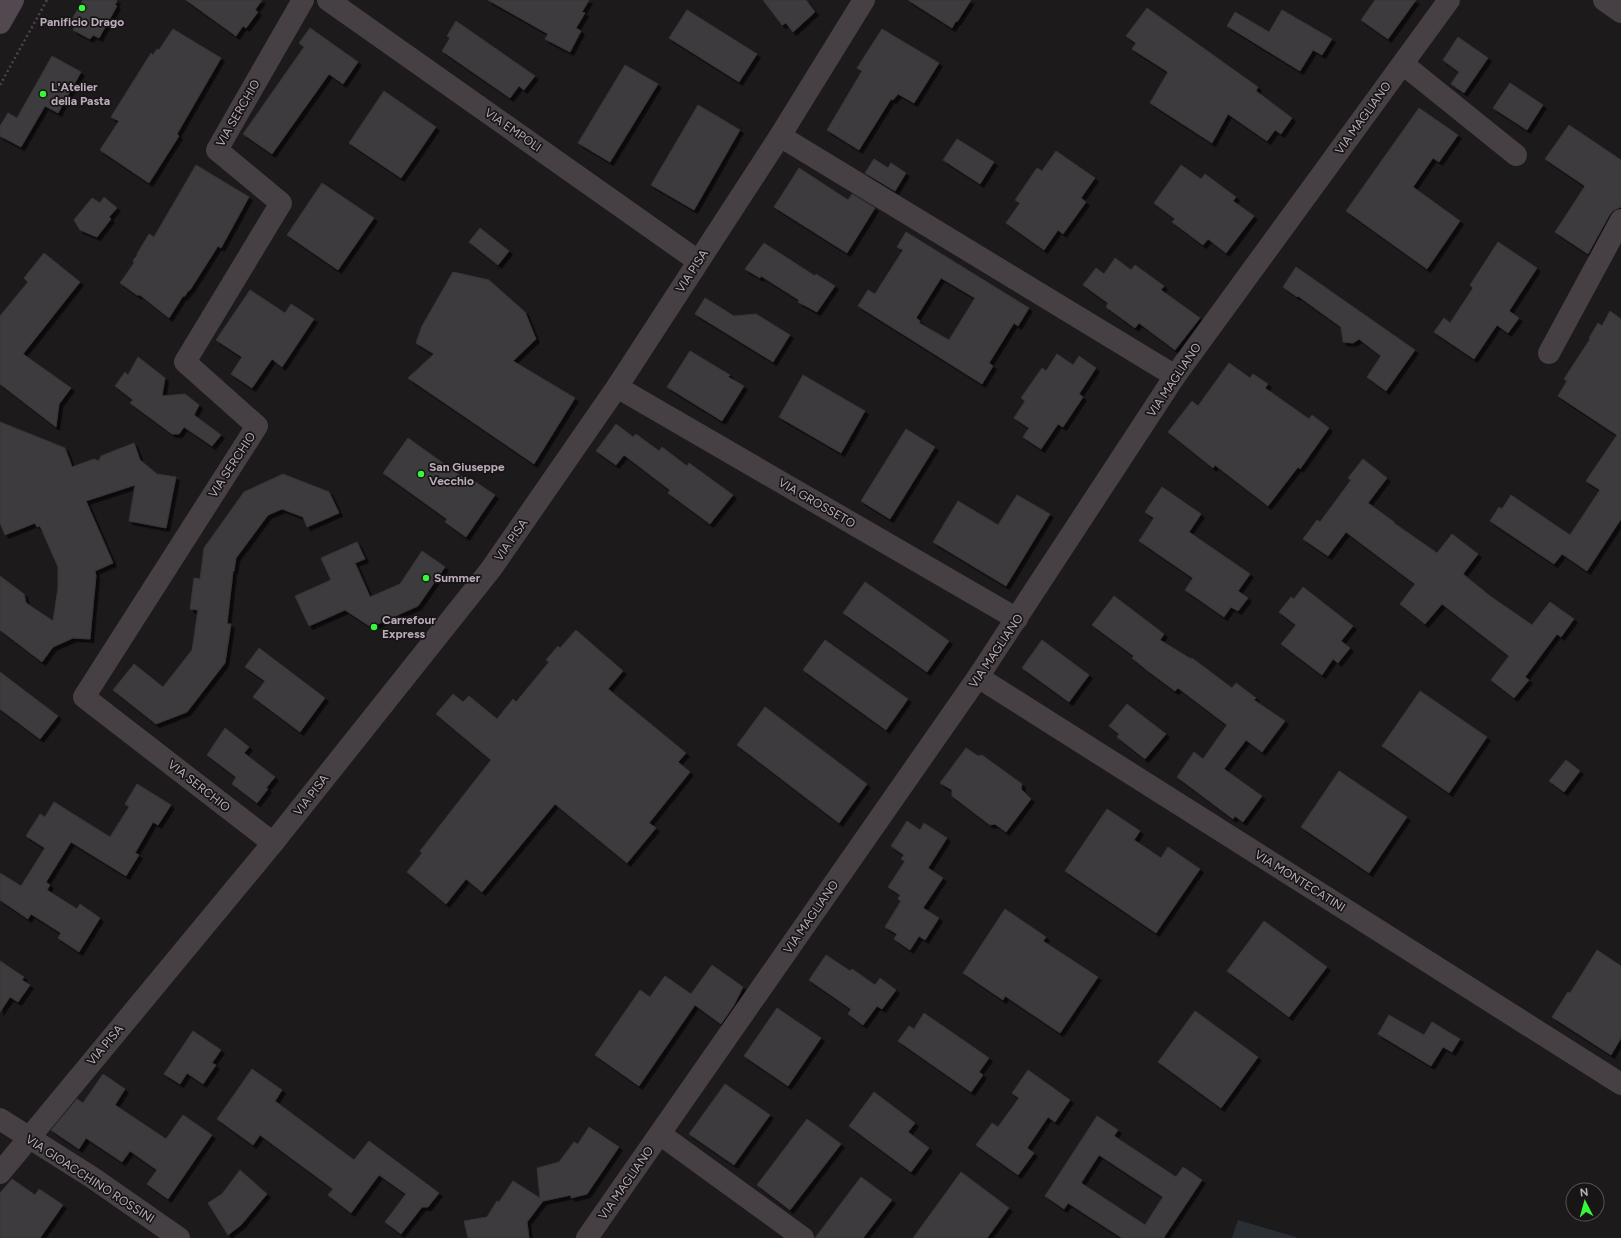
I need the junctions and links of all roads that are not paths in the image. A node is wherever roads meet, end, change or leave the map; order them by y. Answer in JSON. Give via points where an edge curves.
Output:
{"nodes":[{"id":1,"x":13,"y":0,"type":"edge"},
{"id":2,"x":303,"y":0,"type":"edge"},
{"id":3,"x":328,"y":0,"type":"edge"},
{"id":4,"x":864,"y":0,"type":"edge"},
{"id":5,"x":1449,"y":0,"type":"edge"},
{"id":6,"x":1604,"y":0,"type":"edge"},
{"id":7,"x":1621,"y":12,"type":"edge"},
{"id":8,"x":0,"y":23,"type":"edge"},
{"id":9,"x":1403,"y":64,"type":"junction"},
{"id":10,"x":780,"y":136,"type":"junction"},
{"id":11,"x":1516,"y":155,"type":"dead end"},
{"id":12,"x":1621,"y":220,"type":"edge"},
{"id":13,"x":698,"y":261,"type":"junction"},
{"id":14,"x":1549,"y":353,"type":"dead end"},
{"id":15,"x":1175,"y":376,"type":"junction"},
{"id":16,"x":617,"y":387,"type":"junction"},
{"id":17,"x":1017,"y":619,"type":"junction"},
{"id":18,"x":978,"y":677,"type":"junction"},
{"id":19,"x":273,"y":843,"type":"junction"},
{"id":20,"x":1621,"y":1084,"type":"edge"},
{"id":21,"x":0,"y":1119,"type":"edge"},
{"id":22,"x":660,"y":1134,"type":"junction"},
{"id":23,"x":27,"y":1138,"type":"junction"},
{"id":24,"x":0,"y":1173,"type":"edge"},
{"id":25,"x":179,"y":1238,"type":"edge"},
{"id":26,"x":587,"y":1238,"type":"edge"},
{"id":27,"x":803,"y":1238,"type":"edge"}],
"edges":[{"from":1,"to":8,"type":"main road"},
{"from":2,"to":19,"type":"street","name":"VIA SERCHIO","via":[[217,150],[281,203],[185,362],[257,426],[84,697]]},
{"from":3,"to":13,"type":"street","name":"VIA EMPOLI"},
{"from":4,"to":10,"type":"street","name":"VIA PISA"},
{"from":5,"to":9,"type":"street","name":"VIA MAGLIANO"},
{"from":6,"to":7,"type":"street"},
{"from":9,"to":11,"type":"street"},
{"from":9,"to":15,"type":"street","name":"VIA MAGLIANO"},
{"from":10,"to":13,"type":"street","name":"VIA PISA"},
{"from":10,"to":15,"type":"street"},
{"from":12,"to":14,"type":"street"},
{"from":13,"to":16,"type":"street","name":"VIA PISA"},
{"from":15,"to":17,"type":"street","name":"VIA MAGLIANO"},
{"from":16,"to":17,"type":"street","name":"VIA GROSSETO"},
{"from":16,"to":19,"type":"street","name":"VIA PISA","via":[[491,568]]},
{"from":17,"to":18,"type":"street","name":"VIA MAGLIANO"},
{"from":18,"to":20,"type":"street","name":"VIA MONTECATINI"},
{"from":18,"to":22,"type":"street","name":"VIA MAGLIANO"},
{"from":19,"to":23,"type":"street","name":"VIA PISA"},
{"from":21,"to":23,"type":"street","name":"VIA GIOACCHINO ROSSINI"},
{"from":22,"to":26,"type":"street","name":"VIA MAGLIANO"},
{"from":22,"to":27,"type":"street"},
{"from":23,"to":24,"type":"street","name":"VIA PISA"},
{"from":23,"to":25,"type":"street","name":"VIA GIOACCHINO ROSSINI","via":[[92,1178]]}]}
